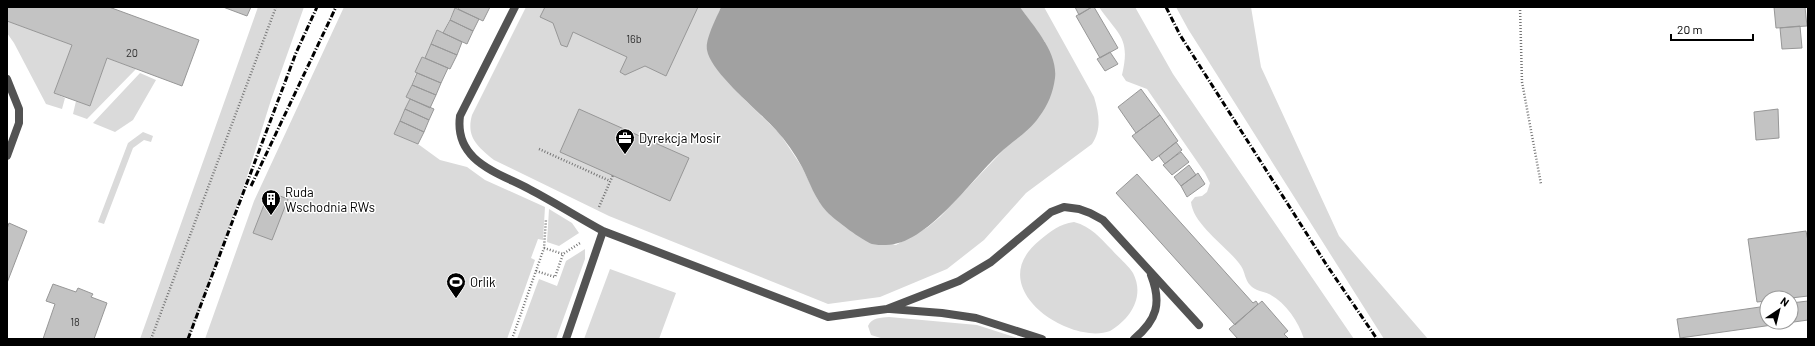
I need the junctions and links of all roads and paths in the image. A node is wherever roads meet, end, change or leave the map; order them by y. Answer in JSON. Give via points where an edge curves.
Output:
{"nodes":[{"id":1,"x":276,"y":7,"type":"edge"},
{"id":2,"x":515,"y":7,"type":"edge"},
{"id":3,"x":1520,"y":7,"type":"edge"},
{"id":4,"x":7,"y":79,"type":"edge"},
{"id":5,"x":539,"y":149,"type":"dead end"},
{"id":6,"x":7,"y":156,"type":"edge"},
{"id":7,"x":613,"y":175,"type":"dead end"},
{"id":8,"x":610,"y":181,"type":"junction"},
{"id":9,"x":1540,"y":184,"type":"dead end"},
{"id":10,"x":547,"y":199,"type":"junction"},
{"id":11,"x":591,"y":225,"type":"junction"},
{"id":12,"x":602,"y":230,"type":"junction"},
{"id":13,"x":544,"y":248,"type":"junction"},
{"id":14,"x":563,"y":254,"type":"junction"},
{"id":15,"x":1149,"y":270,"type":"junction"},
{"id":16,"x":536,"y":271,"type":"junction"},
{"id":17,"x":887,"y":309,"type":"junction"},
{"id":18,"x":1199,"y":325,"type":"dead end"},
{"id":19,"x":151,"y":339,"type":"edge"},
{"id":20,"x":512,"y":339,"type":"edge"},
{"id":21,"x":566,"y":339,"type":"edge"},
{"id":22,"x":1042,"y":339,"type":"edge"},
{"id":23,"x":1134,"y":339,"type":"edge"}],
"edges":[{"from":1,"to":19,"type":"path"},
{"from":2,"to":10,"type":"lane","via":[[460,116],[459,127],[468,150],[488,170]]},
{"from":3,"to":9,"type":"path","via":[[1522,82]]},
{"from":4,"to":6,"type":"lane","via":[[19,108],[19,123]]},
{"from":5,"to":8,"type":"path"},
{"from":7,"to":8,"type":"path"},
{"from":8,"to":11,"type":"path"},
{"from":10,"to":11,"type":"lane"},
{"from":10,"to":13,"type":"path"},
{"from":11,"to":12,"type":"lane"},
{"from":12,"to":14,"type":"path"},
{"from":12,"to":17,"type":"lane","via":[[828,317]]},
{"from":12,"to":21,"type":"lane"},
{"from":13,"to":14,"type":"path"},
{"from":13,"to":16,"type":"path"},
{"from":14,"to":16,"type":"path","via":[[555,277]]},
{"from":15,"to":17,"type":"lane","via":[[1103,220],[1090,212],[1064,207],[1051,212],[991,262],[959,281]]},
{"from":15,"to":18,"type":"lane"},
{"from":15,"to":23,"type":"lane","via":[[1158,303],[1147,328]]},
{"from":16,"to":20,"type":"path"},
{"from":17,"to":22,"type":"lane","via":[[976,318]]}]}
